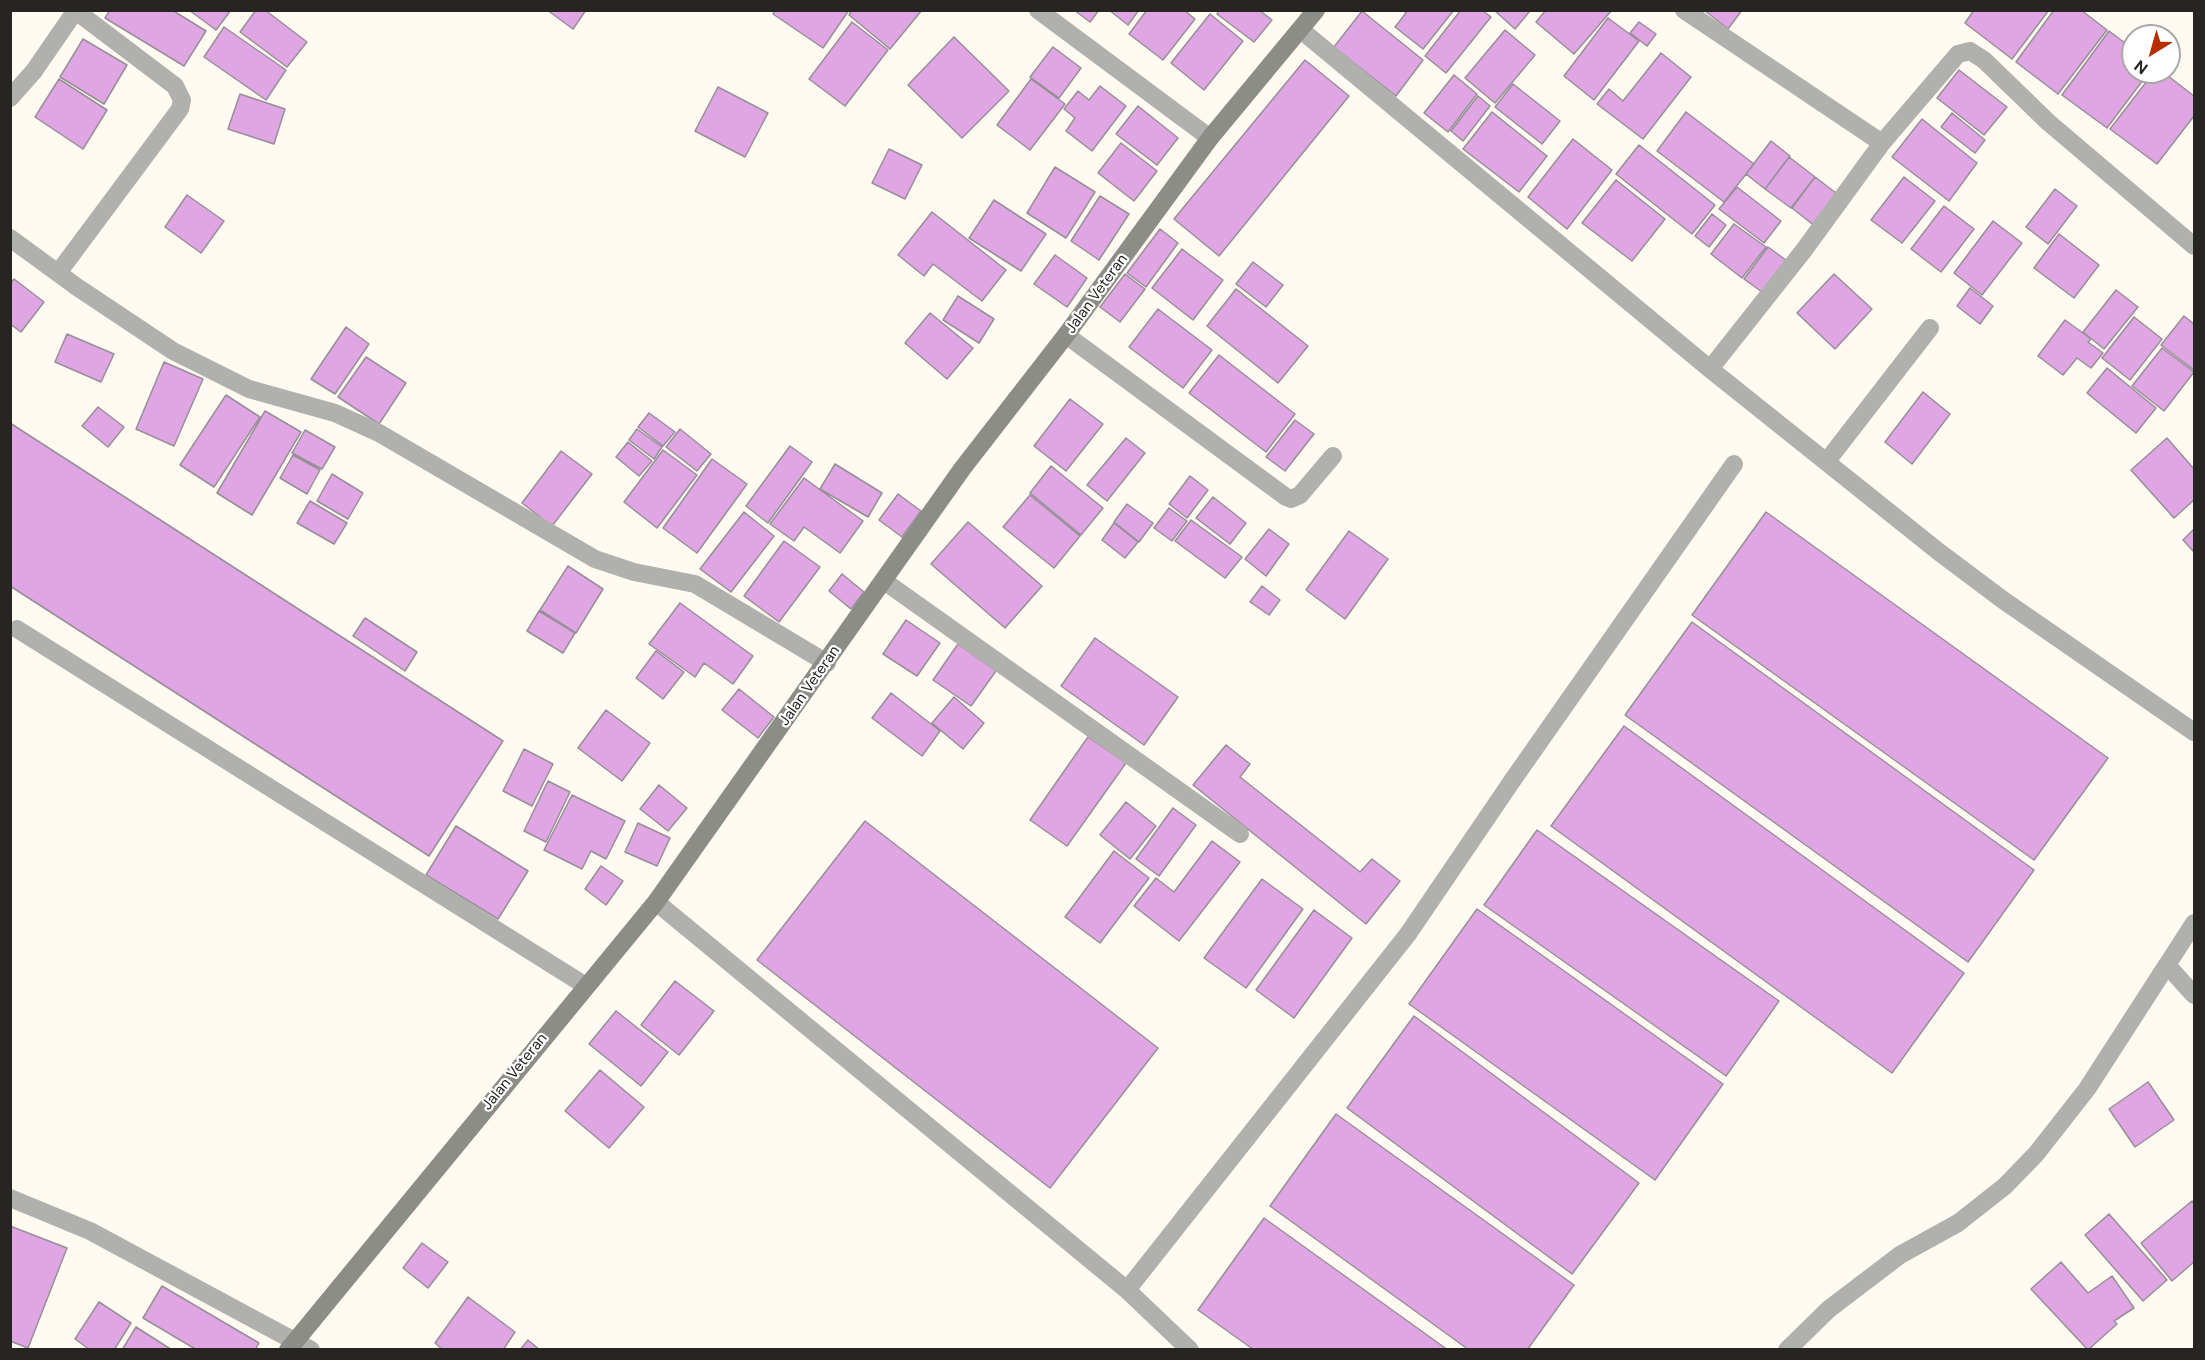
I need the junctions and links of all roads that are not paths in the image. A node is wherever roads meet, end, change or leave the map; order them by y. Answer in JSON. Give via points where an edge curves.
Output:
{"nodes":[{"id":1,"x":1038,"y":10,"type":"edge"},
{"id":2,"x":1316,"y":10,"type":"edge"},
{"id":3,"x":1684,"y":10,"type":"edge"},
{"id":4,"x":76,"y":11,"type":"edge"},
{"id":5,"x":1301,"y":30,"type":"junction"},
{"id":6,"x":10,"y":98,"type":"edge"},
{"id":7,"x":1210,"y":138,"type":"junction"},
{"id":8,"x":1882,"y":143,"type":"junction"},
{"id":9,"x":10,"y":238,"type":"edge"},
{"id":10,"x":2194,"y":246,"type":"edge"},
{"id":11,"x":58,"y":273,"type":"junction"},
{"id":12,"x":1930,"y":328,"type":"dead end"},
{"id":13,"x":1066,"y":335,"type":"junction"},
{"id":14,"x":1710,"y":369,"type":"junction"},
{"id":15,"x":1333,"y":456,"type":"dead end"},
{"id":16,"x":1827,"y":461,"type":"junction"},
{"id":17,"x":1734,"y":464,"type":"dead end"},
{"id":18,"x":884,"y":581,"type":"junction"},
{"id":19,"x":17,"y":630,"type":"dead end"},
{"id":20,"x":827,"y":663,"type":"junction"},
{"id":21,"x":2194,"y":732,"type":"edge"},
{"id":22,"x":1240,"y":834,"type":"dead end"},
{"id":23,"x":656,"y":902,"type":"junction"},
{"id":24,"x":2194,"y":923,"type":"edge"},
{"id":25,"x":2167,"y":965,"type":"junction"},
{"id":26,"x":586,"y":986,"type":"junction"},
{"id":27,"x":2194,"y":995,"type":"edge"},
{"id":28,"x":10,"y":1198,"type":"edge"},
{"id":29,"x":1127,"y":1290,"type":"junction"},
{"id":30,"x":292,"y":1345,"type":"edge"},
{"id":31,"x":311,"y":1350,"type":"edge"},
{"id":32,"x":1190,"y":1350,"type":"edge"},
{"id":33,"x":1787,"y":1350,"type":"edge"}],
"edges":[{"from":1,"to":7,"type":"street"},
{"from":2,"to":5,"type":"main road","name":"Jalan Veteran"},
{"from":3,"to":8,"type":"street"},
{"from":4,"to":6,"type":"street"},
{"from":4,"to":11,"type":"street","via":[[175,86],[182,100],[180,109]]},
{"from":5,"to":7,"type":"main road","name":"Jalan Veteran"},
{"from":5,"to":14,"type":"street"},
{"from":7,"to":13,"type":"main road","name":"Jalan Veteran"},
{"from":8,"to":10,"type":"street","via":[[1958,54],[1970,51]]},
{"from":8,"to":14,"type":"street"},
{"from":9,"to":11,"type":"street"},
{"from":11,"to":20,"type":"street","via":[[192,361],[249,389],[334,413],[379,432],[595,559],[634,572],[695,584]]},
{"from":12,"to":16,"type":"street"},
{"from":13,"to":15,"type":"street","via":[[1286,497],[1300,495]]},
{"from":13,"to":18,"type":"main road","name":"Jalan Veteran","via":[[962,469]]},
{"from":14,"to":16,"type":"street"},
{"from":16,"to":21,"type":"street","via":[[1994,593]]},
{"from":17,"to":29,"type":"street","via":[[1408,934]]},
{"from":18,"to":20,"type":"main road","name":"Jalan Veteran"},
{"from":18,"to":22,"type":"street"},
{"from":19,"to":26,"type":"street"},
{"from":20,"to":23,"type":"main road","name":"Jalan Veteran"},
{"from":23,"to":26,"type":"main road","name":"Jalan Veteran"},
{"from":23,"to":29,"type":"street"},
{"from":24,"to":25,"type":"street"},
{"from":25,"to":27,"type":"street"},
{"from":25,"to":33,"type":"street","via":[[2087,1089],[2036,1154],[2005,1186],[1958,1223],[1900,1255],[1829,1309]]},
{"from":26,"to":30,"type":"main road","name":"Jalan Veteran"},
{"from":28,"to":30,"type":"street","via":[[90,1231]]},
{"from":29,"to":32,"type":"street"},
{"from":30,"to":31,"type":"street"}]}
